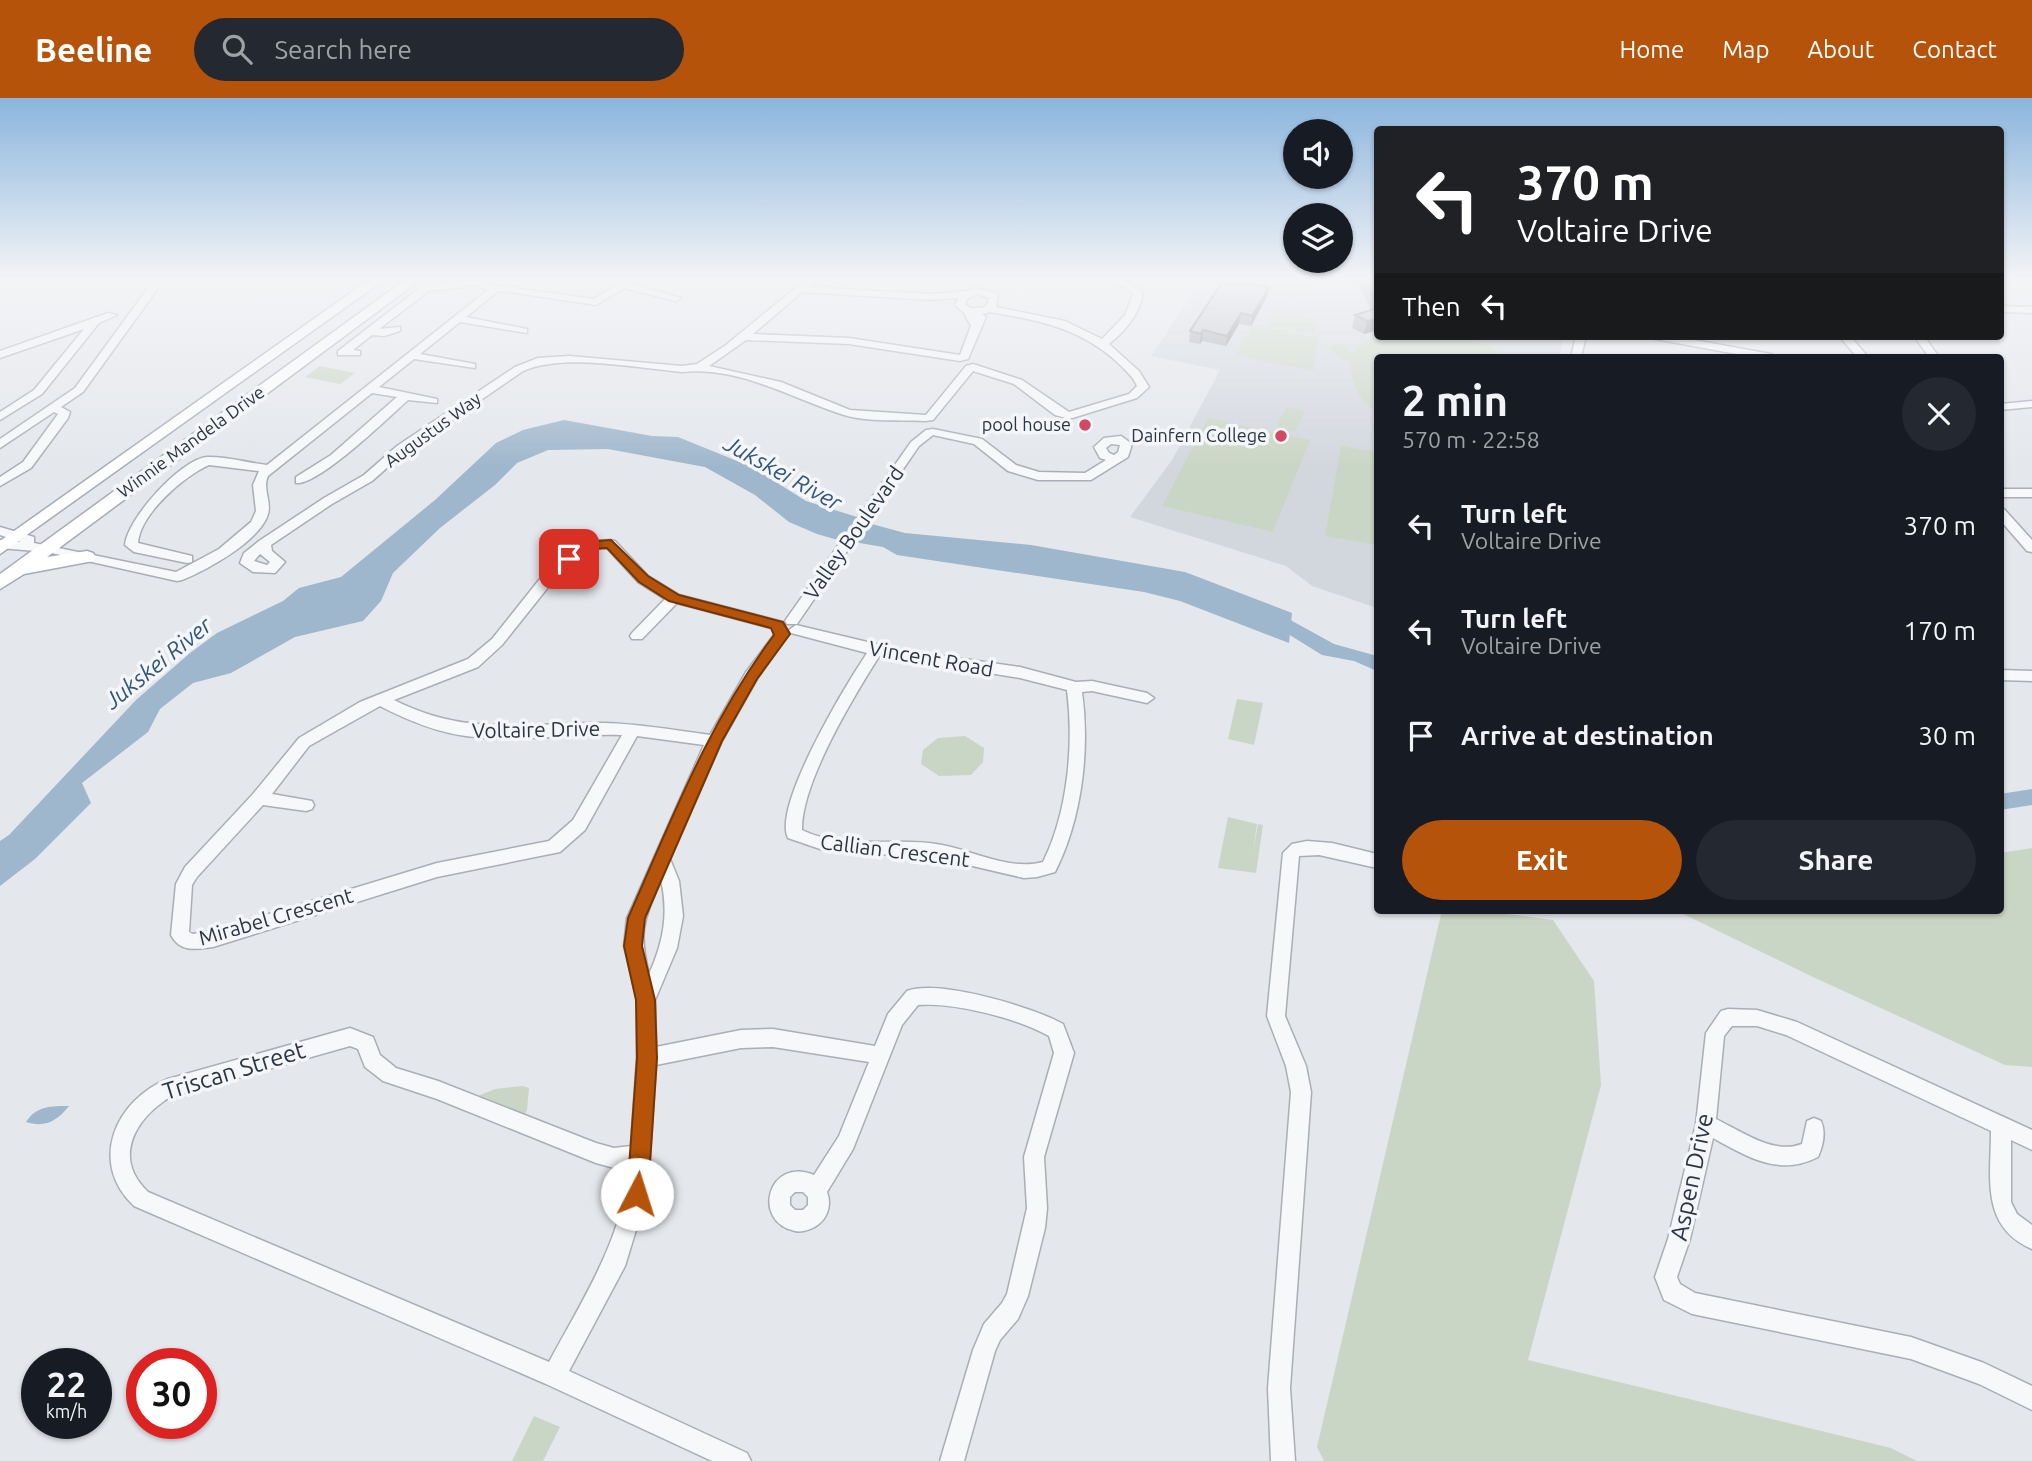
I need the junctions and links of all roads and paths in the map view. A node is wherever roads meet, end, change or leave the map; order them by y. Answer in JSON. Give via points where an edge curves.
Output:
{"nodes":[{"id":1,"x":39,"y":341,"type":"edge"},
{"id":2,"x":79,"y":341,"type":"edge"},
{"id":3,"x":116,"y":341,"type":"edge"},
{"id":4,"x":289,"y":341,"type":"edge"},
{"id":5,"x":339,"y":341,"type":"edge"},
{"id":6,"x":357,"y":341,"type":"edge"},
{"id":7,"x":432,"y":341,"type":"edge"},
{"id":8,"x":742,"y":341,"type":"edge"},
{"id":9,"x":839,"y":341,"type":"edge"},
{"id":10,"x":972,"y":341,"type":"edge"},
{"id":11,"x":1099,"y":341,"type":"edge"},
{"id":12,"x":1107,"y":341,"type":"edge"},
{"id":13,"x":1680,"y":341,"type":"edge"},
{"id":14,"x":1848,"y":341,"type":"edge"},
{"id":15,"x":1103,"y":343,"type":"junction"},
{"id":16,"x":356,"y":353,"type":"dead end"},
{"id":17,"x":1754,"y":354,"type":"edge"},
{"id":18,"x":1860,"y":354,"type":"edge"},
{"id":19,"x":0,"y":355,"type":"edge"},
{"id":20,"x":413,"y":356,"type":"junction"},
{"id":21,"x":967,"y":362,"type":"junction"},
{"id":22,"x":471,"y":366,"type":"dead end"},
{"id":23,"x":700,"y":368,"type":"junction"},
{"id":24,"x":370,"y":389,"type":"junction"},
{"id":25,"x":405,"y":396,"type":"junction"},
{"id":26,"x":433,"y":401,"type":"dead end"},
{"id":27,"x":2032,"y":404,"type":"edge"},
{"id":28,"x":2004,"y":407,"type":"edge"},
{"id":29,"x":55,"y":409,"type":"junction"},
{"id":30,"x":0,"y":417,"type":"edge"},
{"id":31,"x":929,"y":425,"type":"junction"},
{"id":32,"x":0,"y":444,"type":"edge"},
{"id":33,"x":1114,"y":459,"type":"dead end"},
{"id":34,"x":270,"y":469,"type":"junction"},
{"id":35,"x":300,"y":480,"type":"dead end"},
{"id":36,"x":2,"y":487,"type":"edge"},
{"id":37,"x":2004,"y":488,"type":"edge"},
{"id":38,"x":2004,"y":493,"type":"edge"},
{"id":39,"x":2029,"y":493,"type":"edge"},
{"id":40,"x":2004,"y":516,"type":"edge"},
{"id":41,"x":88,"y":518,"type":"junction"},
{"id":42,"x":5,"y":541,"type":"edge"},
{"id":43,"x":47,"y":548,"type":"junction"},
{"id":44,"x":2032,"y":548,"type":"edge"},
{"id":45,"x":90,"y":558,"type":"junction"},
{"id":46,"x":187,"y":559,"type":"dead end"},
{"id":47,"x":255,"y":567,"type":"dead end"},
{"id":48,"x":2,"y":582,"type":"edge"},
{"id":49,"x":674,"y":598,"type":"junction"},
{"id":50,"x":787,"y":627,"type":"junction"},
{"id":51,"x":638,"y":636,"type":"dead end"},
{"id":52,"x":876,"y":650,"type":"junction"},
{"id":53,"x":2004,"y":676,"type":"edge"},
{"id":54,"x":2032,"y":676,"type":"edge"},
{"id":55,"x":1071,"y":685,"type":"junction"},
{"id":56,"x":1147,"y":698,"type":"dead end"},
{"id":57,"x":381,"y":700,"type":"junction"},
{"id":58,"x":632,"y":731,"type":"junction"},
{"id":59,"x":714,"y":741,"type":"junction"},
{"id":60,"x":260,"y":798,"type":"junction"},
{"id":61,"x":306,"y":805,"type":"dead end"},
{"id":62,"x":663,"y":861,"type":"junction"},
{"id":63,"x":1374,"y":861,"type":"edge"},
{"id":64,"x":646,"y":1000,"type":"junction"},
{"id":65,"x":879,"y":1055,"type":"junction"},
{"id":66,"x":647,"y":1058,"type":"junction"},
{"id":67,"x":1706,"y":1125,"type":"junction"},
{"id":68,"x":2001,"y":1127,"type":"junction"},
{"id":69,"x":1814,"y":1128,"type":"dead end"},
{"id":70,"x":2032,"y":1140,"type":"edge"},
{"id":71,"x":640,"y":1154,"type":"junction"},
{"id":72,"x":817,"y":1189,"type":"dead end"},
{"id":73,"x":2032,"y":1238,"type":"edge"},
{"id":74,"x":554,"y":1376,"type":"junction"},
{"id":75,"x":2032,"y":1398,"type":"edge"},
{"id":76,"x":739,"y":1461,"type":"edge"},
{"id":77,"x":952,"y":1461,"type":"edge"},
{"id":78,"x":1283,"y":1461,"type":"edge"}],
"edges":[{"from":1,"to":19,"type":"street"},
{"from":2,"to":30,"type":"street","via":[[38,392]]},
{"from":3,"to":29,"type":"street","via":[[89,379]]},
{"from":4,"to":42,"type":"main road","name":"Winnie Mandela Drive"},
{"from":5,"to":41,"type":"main road","name":"Winnie Mandela Drive"},
{"from":6,"to":16,"type":"street","via":[[342,353]]},
{"from":7,"to":20,"type":"street"},
{"from":8,"to":23,"type":"street"},
{"from":9,"to":21,"type":"street"},
{"from":10,"to":21,"type":"street"},
{"from":11,"to":15,"type":"street"},
{"from":12,"to":15,"type":"street"},
{"from":13,"to":17,"type":"street"},
{"from":14,"to":18,"type":"street"},
{"from":15,"to":21,"type":"street","via":[[1141,381],[1142,390],[1069,416],[1018,382]]},
{"from":20,"to":22,"type":"street"},
{"from":20,"to":24,"type":"street"},
{"from":21,"to":31,"type":"street"},
{"from":23,"to":31,"type":"street","name":"Augustus Way","via":[[768,381],[848,413],[903,416]]},
{"from":23,"to":47,"type":"street","name":"Augustus Way","via":[[592,359],[527,365],[401,449],[368,478],[328,500],[267,550]]},
{"from":24,"to":25,"type":"street"},
{"from":24,"to":34,"type":"street"},
{"from":25,"to":26,"type":"street"},
{"from":25,"to":35,"type":"street","via":[[335,458]]},
{"from":27,"to":28,"type":"street"},
{"from":29,"to":32,"type":"street"},
{"from":29,"to":36,"type":"street","via":[[64,416],[30,462]]},
{"from":31,"to":33,"type":"street","name":"Augustus Way","via":[[984,443],[1012,468],[1038,476],[1087,477]]},
{"from":31,"to":50,"type":"street","name":"Valley Boulevard"},
{"from":34,"to":45,"type":"street","via":[[257,486],[262,511],[258,521],[215,560],[177,578]]},
{"from":34,"to":46,"type":"street","via":[[207,461],[160,497],[131,531],[131,545]]},
{"from":37,"to":39,"type":"street"},
{"from":38,"to":39,"type":"street"},
{"from":40,"to":44,"type":"street"},
{"from":41,"to":43,"type":"main road","name":"Winnie Mandela Drive"},
{"from":41,"to":45,"type":"main road","via":[[77,543]]},
{"from":42,"to":43,"type":"street"},
{"from":43,"to":45,"type":"street"},
{"from":43,"to":48,"type":"main road","name":"Winnie Mandela Drive"},
{"from":45,"to":48,"type":"main road","via":[[47,562]]},
{"from":49,"to":50,"type":"street"},
{"from":49,"to":51,"type":"street"},
{"from":49,"to":57,"type":"street","via":[[643,579],[611,544],[587,545],[544,583],[497,642],[473,663]]},
{"from":50,"to":52,"type":"street","name":"Vincent Road"},
{"from":50,"to":59,"type":"street","name":"Valley Boulevard","via":[[751,676]]},
{"from":52,"to":55,"type":"street","name":"Vincent Road"},
{"from":52,"to":55,"type":"street","name":"Callian Crescent","via":[[842,702],[798,804],[792,828],[802,839],[940,851],[1025,872],[1049,867],[1058,848],[1078,739]]},
{"from":53,"to":54,"type":"street"},
{"from":55,"to":56,"type":"street","name":"Vincent Road"},
{"from":57,"to":58,"type":"street","name":"Voltaire Drive","via":[[432,725],[461,731]]},
{"from":57,"to":60,"type":"street","name":"Mirabel Crescent","via":[[304,742]]},
{"from":58,"to":59,"type":"street","name":"Voltaire Drive"},
{"from":58,"to":60,"type":"street","name":"Mirabel Crescent","via":[[586,815],[554,846],[437,870],[213,939],[185,939],[180,935],[184,884]]},
{"from":59,"to":62,"type":"street","name":"Valley Boulevard"},
{"from":60,"to":61,"type":"street"},
{"from":62,"to":64,"type":"street","name":"Valley Boulevard","via":[[674,894],[675,922],[668,953]]},
{"from":62,"to":64,"type":"street","name":"Valley Boulevard","via":[[633,930],[635,960]]},
{"from":63,"to":78,"type":"street","via":[[1327,849],[1292,853],[1276,1016],[1301,1092],[1279,1388]]},
{"from":64,"to":66,"type":"street","name":"Valley Boulevard"},
{"from":65,"to":66,"type":"street","via":[[773,1038],[717,1043]]},
{"from":65,"to":72,"type":"street","via":[[846,1142]]},
{"from":65,"to":77,"type":"street","via":[[906,1002],[926,995],[1031,1018],[1049,1025],[1063,1041],[1064,1053],[1034,1157],[1037,1208],[1017,1296],[984,1350]]},
{"from":66,"to":71,"type":"street","name":"Valley Boulevard"},
{"from":67,"to":68,"type":"street","name":"Aspen Drive","via":[[1714,1033],[1728,1017],[1739,1015],[1790,1028]]},
{"from":67,"to":69,"type":"street","via":[[1790,1158],[1811,1150]]},
{"from":67,"to":75,"type":"street","name":"Aspen Drive","via":[[1666,1277],[1672,1292],[1692,1303],[1910,1349],[1984,1374]]},
{"from":68,"to":70,"type":"street","name":"Aspen Drive"},
{"from":68,"to":73,"type":"street","via":[[2001,1203],[2010,1221]]},
{"from":71,"to":74,"type":"street","name":"Valley Boulevard","via":[[637,1194],[617,1258]]},
{"from":71,"to":74,"type":"street","name":"Triscan Street","via":[[614,1158],[596,1153],[390,1075],[372,1061],[366,1044],[350,1037],[168,1088],[138,1109],[126,1129],[122,1176],[129,1190],[141,1199]]},
{"from":74,"to":76,"type":"street","name":"Triscan Street"}]}
